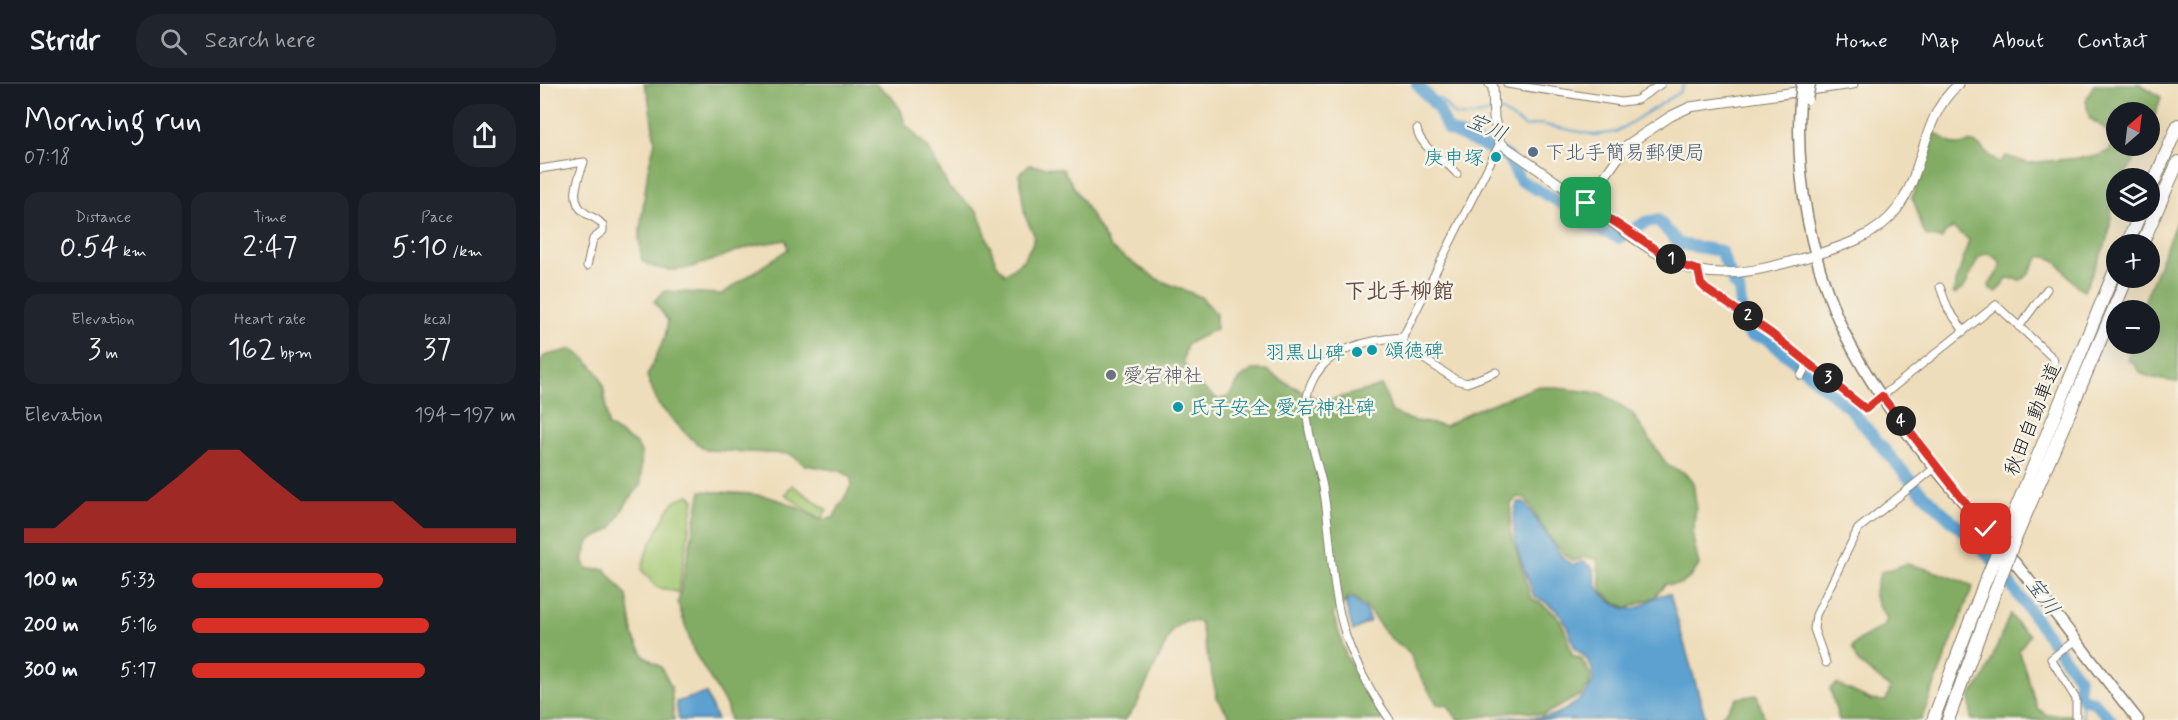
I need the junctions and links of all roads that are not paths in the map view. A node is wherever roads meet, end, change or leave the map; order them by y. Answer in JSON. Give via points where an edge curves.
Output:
{"nodes":[{"id":1,"x":1506,"y":84,"type":"edge"},
{"id":2,"x":1802,"y":84,"type":"edge"},
{"id":3,"x":1810,"y":84,"type":"edge"},
{"id":4,"x":1853,"y":84,"type":"edge"},
{"id":5,"x":1492,"y":86,"type":"edge"},
{"id":6,"x":1655,"y":86,"type":"edge"},
{"id":7,"x":1954,"y":86,"type":"edge"},
{"id":8,"x":1803,"y":100,"type":"junction"},
{"id":9,"x":2178,"y":118,"type":"edge"},
{"id":10,"x":2178,"y":125,"type":"edge"},
{"id":11,"x":1417,"y":129,"type":"dead end"},
{"id":12,"x":2172,"y":139,"type":"junction"},
{"id":13,"x":1498,"y":147,"type":"junction"},
{"id":14,"x":2178,"y":162,"type":"edge"},
{"id":15,"x":2160,"y":168,"type":"edge"},
{"id":16,"x":540,"y":169,"type":"edge"},
{"id":17,"x":1457,"y":174,"type":"dead end"},
{"id":18,"x":1586,"y":203,"type":"junction"},
{"id":19,"x":2146,"y":234,"type":"edge"},
{"id":20,"x":1817,"y":254,"type":"junction"},
{"id":21,"x":587,"y":266,"type":"dead end"},
{"id":22,"x":1698,"y":270,"type":"junction"},
{"id":23,"x":1940,"y":286,"type":"dead end"},
{"id":24,"x":2108,"y":288,"type":"edge"},
{"id":25,"x":2122,"y":288,"type":"edge"},
{"id":26,"x":2047,"y":289,"type":"dead end"},
{"id":27,"x":2019,"y":327,"type":"junction"},
{"id":28,"x":1964,"y":331,"type":"junction"},
{"id":29,"x":1403,"y":337,"type":"junction"},
{"id":30,"x":2054,"y":362,"type":"dead end"},
{"id":31,"x":1808,"y":363,"type":"junction"},
{"id":32,"x":1496,"y":372,"type":"dead end"},
{"id":33,"x":1801,"y":376,"type":"dead end"},
{"id":34,"x":1882,"y":396,"type":"junction"},
{"id":35,"x":1935,"y":467,"type":"junction"},
{"id":36,"x":2009,"y":539,"type":"junction"},
{"id":37,"x":2074,"y":641,"type":"junction"},
{"id":38,"x":1826,"y":663,"type":"dead end"},
{"id":39,"x":1390,"y":720,"type":"edge"},
{"id":40,"x":1933,"y":720,"type":"edge"},
{"id":41,"x":1948,"y":720,"type":"edge"},
{"id":42,"x":2076,"y":720,"type":"edge"},
{"id":43,"x":2138,"y":720,"type":"edge"}],
"edges":[{"from":1,"to":5,"type":"street"},
{"from":1,"to":6,"type":"street","via":[[1621,102],[1637,100]]},
{"from":2,"to":8,"type":"main road","bridge":true},
{"from":3,"to":8,"type":"main road","bridge":true},
{"from":4,"to":18,"type":"street","via":[[1690,107],[1627,145]]},
{"from":5,"to":13,"type":"street"},
{"from":7,"to":20,"type":"street","via":[[1930,123],[1913,177],[1898,208],[1858,240]]},
{"from":8,"to":20,"type":"main road","via":[[1807,212]]},
{"from":9,"to":12,"type":"highway"},
{"from":10,"to":12,"type":"highway"},
{"from":11,"to":17,"type":"street"},
{"from":12,"to":15,"type":"highway"},
{"from":13,"to":18,"type":"street"},
{"from":13,"to":29,"type":"street"},
{"from":14,"to":19,"type":"highway"},
{"from":16,"to":21,"type":"street","via":[[584,162],[575,200],[583,212],[603,226],[603,231],[593,239]]},
{"from":18,"to":22,"type":"street","via":[[1678,264]]},
{"from":20,"to":22,"type":"street","via":[[1743,272]]},
{"from":20,"to":34,"type":"main road","via":[[1843,330]]},
{"from":22,"to":31,"type":"street","via":[[1701,284]]},
{"from":23,"to":28,"type":"street","via":[[1948,309]]},
{"from":24,"to":36,"type":"highway","name":"秋田自動車道"},
{"from":25,"to":36,"type":"highway","name":"秋田自動車道"},
{"from":26,"to":27,"type":"street"},
{"from":27,"to":28,"type":"street","via":[[1996,305]]},
{"from":27,"to":30,"type":"street"},
{"from":28,"to":34,"type":"street"},
{"from":29,"to":32,"type":"street","via":[[1404,346],[1456,380],[1467,383]]},
{"from":29,"to":39,"type":"street","via":[[1344,351],[1320,368],[1307,396],[1337,604],[1346,637],[1371,695]]},
{"from":31,"to":33,"type":"street"},
{"from":31,"to":34,"type":"street","via":[[1866,409]]},
{"from":34,"to":35,"type":"main road"},
{"from":35,"to":37,"type":"main road"},
{"from":35,"to":38,"type":"street","via":[[1858,529],[1816,615],[1814,629]]},
{"from":36,"to":40,"type":"highway","name":"秋田自動車道","bridge":true,"via":[[1985,582]]},
{"from":36,"to":41,"type":"highway","name":"秋田自動車道","bridge":true,"via":[[1995,592]]},
{"from":37,"to":42,"type":"street","via":[[2051,659],[2076,699]]},
{"from":37,"to":43,"type":"main road"}]}
